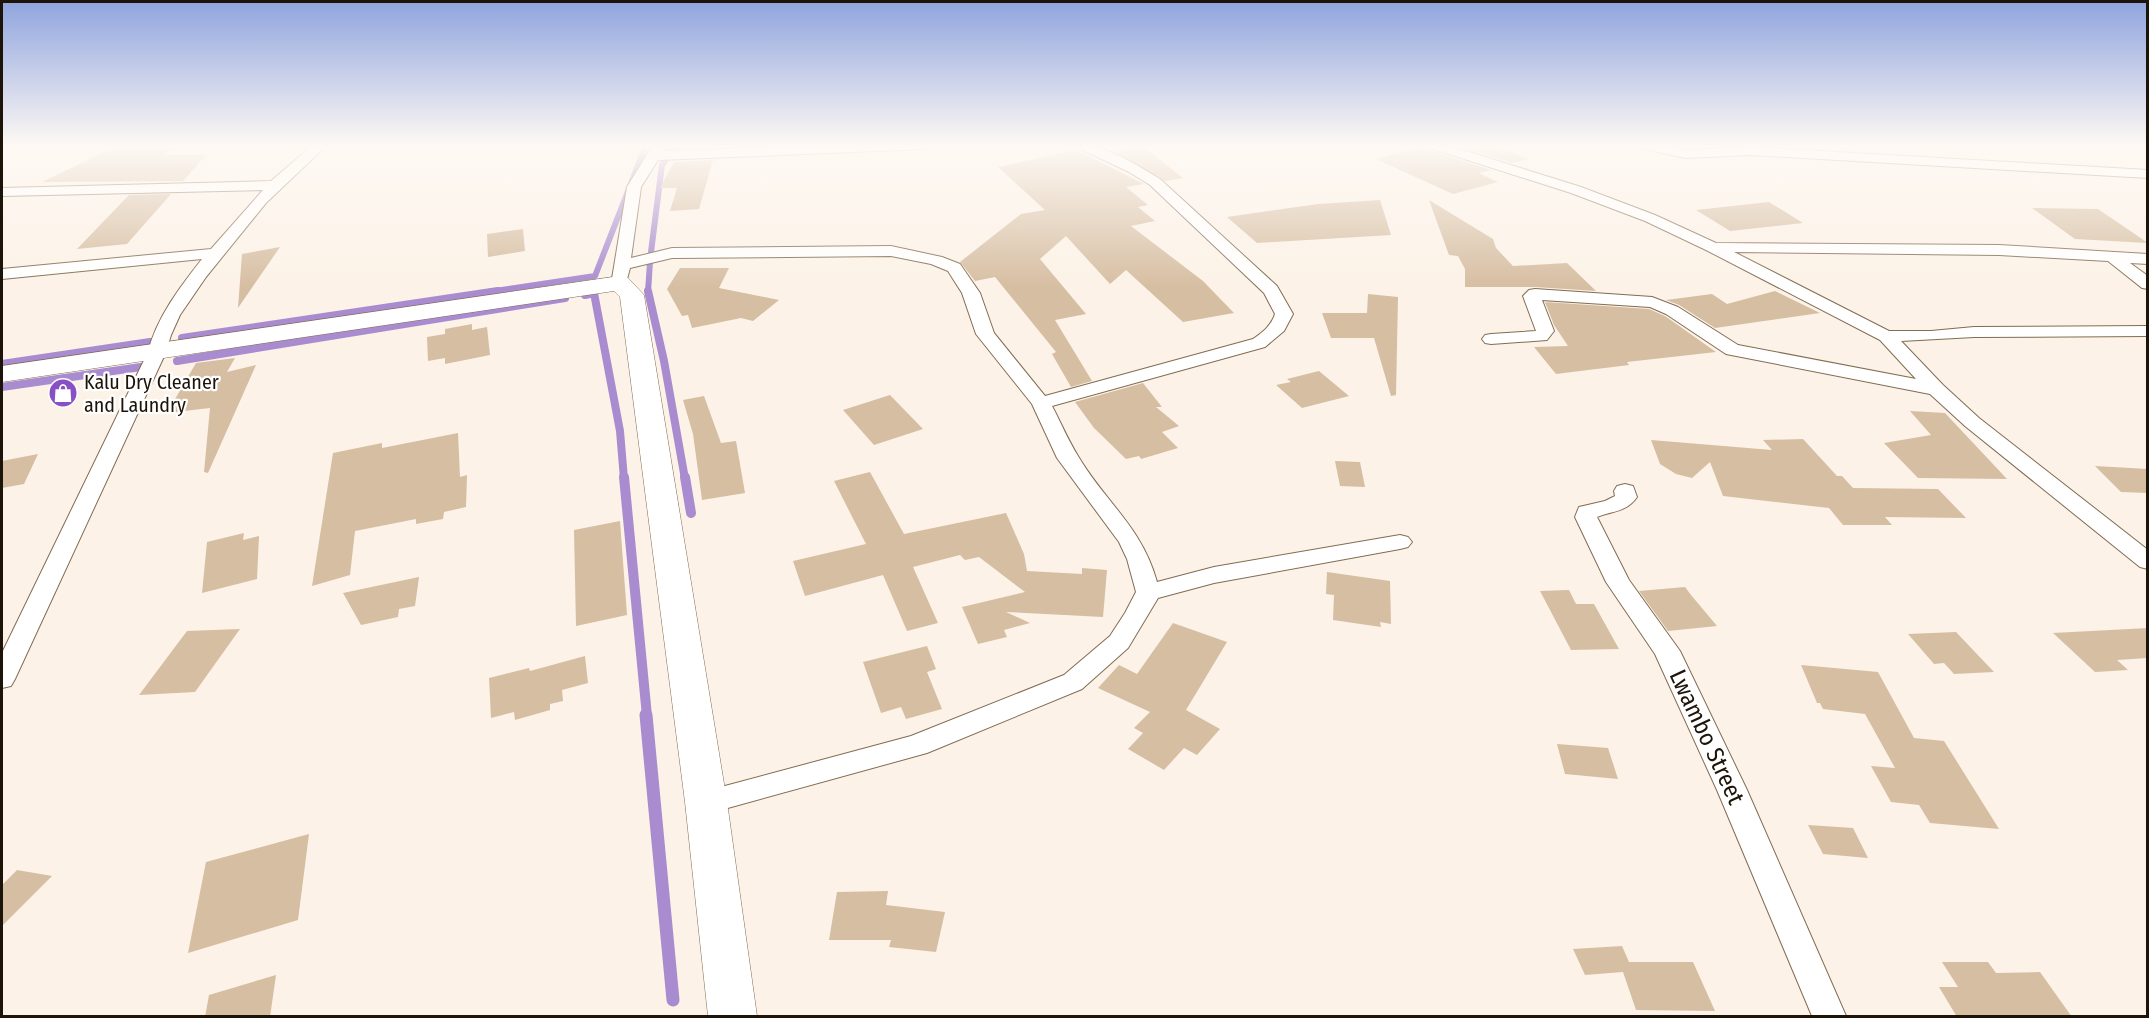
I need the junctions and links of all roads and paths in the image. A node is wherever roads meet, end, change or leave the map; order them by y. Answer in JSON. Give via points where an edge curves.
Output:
{"nodes":[{"id":1,"x":269,"y":193,"type":"edge"},
{"id":2,"x":633,"y":193,"type":"edge"},
{"id":3,"x":1166,"y":193,"type":"edge"},
{"id":4,"x":1582,"y":193,"type":"edge"},
{"id":5,"x":1712,"y":247,"type":"junction"},
{"id":6,"x":217,"y":253,"type":"junction"},
{"id":7,"x":2112,"y":257,"type":"junction"},
{"id":8,"x":2148,"y":259,"type":"edge"},
{"id":9,"x":2,"y":274,"type":"edge"},
{"id":10,"x":621,"y":274,"type":"junction"},
{"id":11,"x":2148,"y":284,"type":"edge"},
{"id":12,"x":2148,"y":331,"type":"edge"},
{"id":13,"x":1886,"y":336,"type":"junction"},
{"id":14,"x":1491,"y":339,"type":"dead end"},
{"id":15,"x":157,"y":352,"type":"junction"},
{"id":16,"x":2,"y":374,"type":"edge"},
{"id":17,"x":1936,"y":389,"type":"junction"},
{"id":18,"x":1041,"y":403,"type":"junction"},
{"id":19,"x":1624,"y":491,"type":"dead end"},
{"id":20,"x":1400,"y":542,"type":"dead end"},
{"id":21,"x":2144,"y":557,"type":"edge"},
{"id":22,"x":1148,"y":592,"type":"junction"},
{"id":23,"x":2,"y":679,"type":"edge"},
{"id":24,"x":706,"y":802,"type":"junction"},
{"id":25,"x":733,"y":1017,"type":"edge"},
{"id":26,"x":1829,"y":1017,"type":"edge"}],
"edges":[{"from":1,"to":6,"type":"street"},
{"from":2,"to":10,"type":"street"},
{"from":3,"to":18,"type":"street","via":[[1271,290],[1284,314],[1282,323],[1259,343]]},
{"from":4,"to":5,"type":"street"},
{"from":5,"to":7,"type":"street","via":[[1999,250]]},
{"from":5,"to":13,"type":"street"},
{"from":6,"to":9,"type":"street"},
{"from":6,"to":15,"type":"street","via":[[161,333]]},
{"from":7,"to":8,"type":"street"},
{"from":7,"to":11,"type":"street"},
{"from":10,"to":15,"type":"street"},
{"from":10,"to":18,"type":"street","via":[[672,253],[891,251],[936,260],[954,268],[971,293],[985,334]]},
{"from":10,"to":24,"type":"street","via":[[632,295]]},
{"from":12,"to":13,"type":"street"},
{"from":13,"to":17,"type":"street"},
{"from":14,"to":17,"type":"street","via":[[1541,336],[1545,331],[1532,296],[1535,294],[1652,302],[1733,350]]},
{"from":15,"to":16,"type":"street"},
{"from":15,"to":23,"type":"street"},
{"from":17,"to":21,"type":"street","via":[[1972,422]]},
{"from":18,"to":22,"type":"street","via":[[1068,458],[1130,541]]},
{"from":19,"to":26,"type":"street","name":"Lwambo Street","via":[[1626,497],[1622,502],[1595,509],[1586,517],[1618,582],[1667,651],[1732,790]]},
{"from":20,"to":22,"type":"street","via":[[1214,575]]},
{"from":22,"to":24,"type":"street","via":[[1119,642],[1073,682],[917,745]]},
{"from":24,"to":25,"type":"street"}]}
